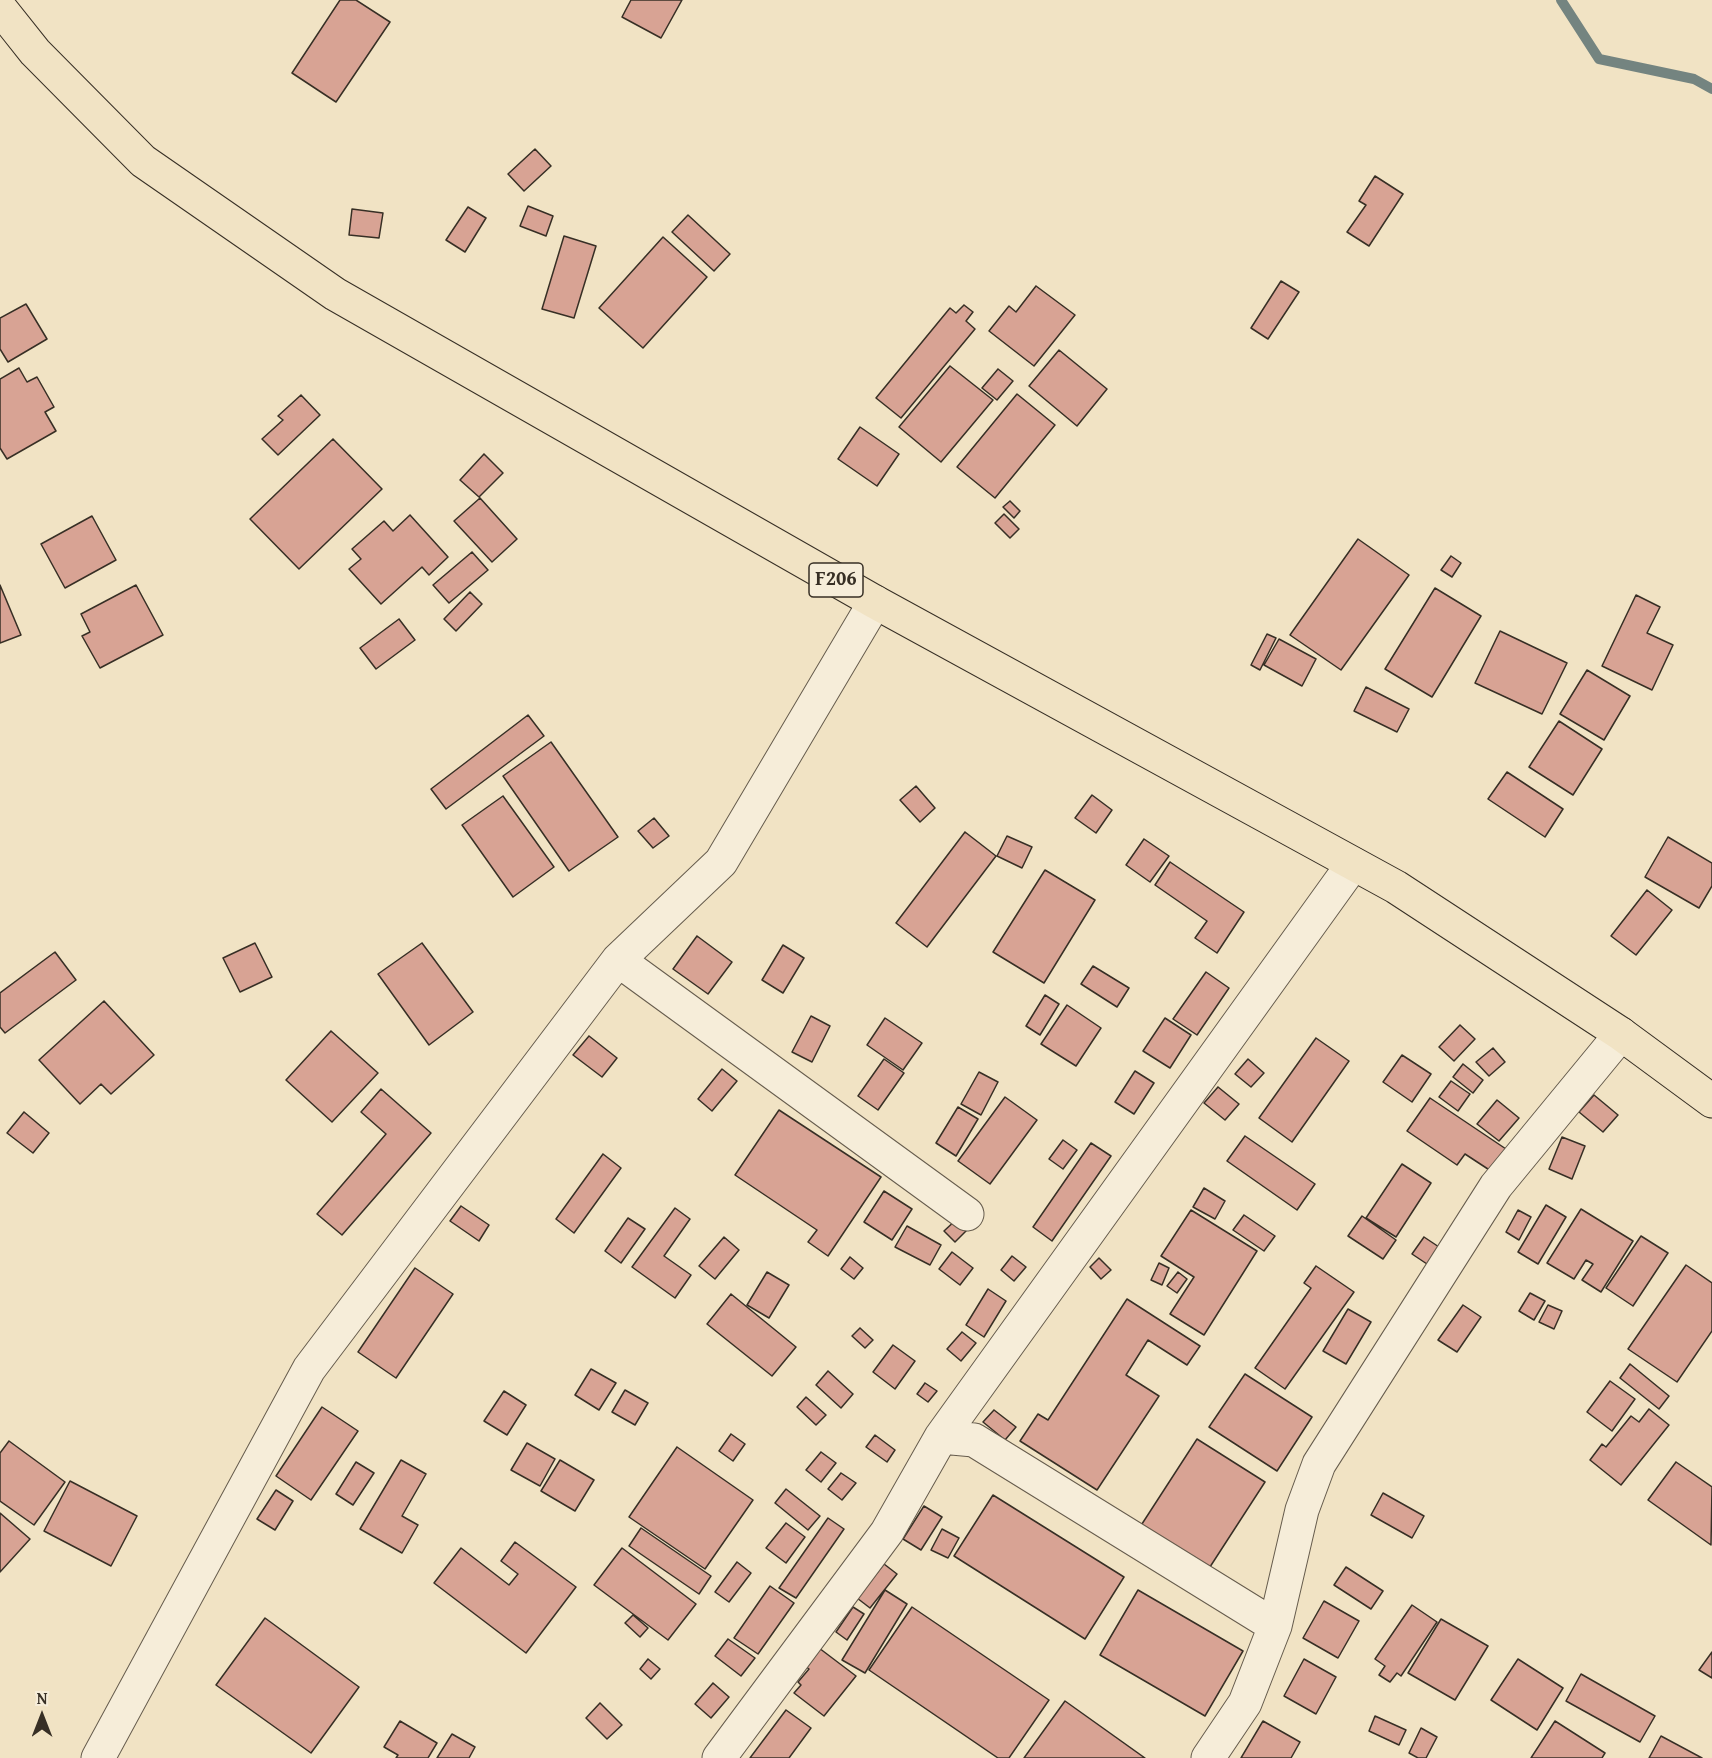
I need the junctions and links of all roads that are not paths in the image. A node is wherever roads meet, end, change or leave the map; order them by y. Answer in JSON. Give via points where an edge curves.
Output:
{"nodes":[{"id":1,"x":0,"y":8,"type":"edge"},
{"id":2,"x":875,"y":602,"type":"junction"},
{"id":3,"x":1353,"y":864,"type":"junction"},
{"id":4,"x":618,"y":960,"type":"junction"},
{"id":5,"x":1621,"y":1034,"type":"junction"},
{"id":6,"x":1712,"y":1101,"type":"edge"},
{"id":7,"x":967,"y":1214,"type":"dead end"},
{"id":8,"x":941,"y":1437,"type":"junction"},
{"id":9,"x":1275,"y":1626,"type":"junction"},
{"id":10,"x":98,"y":1758,"type":"edge"},
{"id":11,"x":719,"y":1758,"type":"edge"},
{"id":12,"x":1208,"y":1758,"type":"edge"}],
"edges":[{"from":1,"to":2,"type":"main road","number":"F206","via":[[36,52],[143,162],[335,294]]},
{"from":2,"to":3,"type":"main road","number":"F206"},
{"from":2,"to":4,"type":"street","via":[[721,862]]},
{"from":3,"to":5,"type":"main road","number":"F206","via":[[1395,887]]},
{"from":3,"to":8,"type":"street"},
{"from":4,"to":7,"type":"street"},
{"from":4,"to":10,"type":"street","via":[[309,1369]]},
{"from":5,"to":6,"type":"main road","number":"F206"},
{"from":5,"to":9,"type":"street","via":[[1496,1186],[1319,1464],[1302,1510]]},
{"from":8,"to":9,"type":"street","via":[[974,1440]]},
{"from":8,"to":11,"type":"street","via":[[887,1532]]},
{"from":9,"to":12,"type":"street","via":[[1245,1703]]}]}
